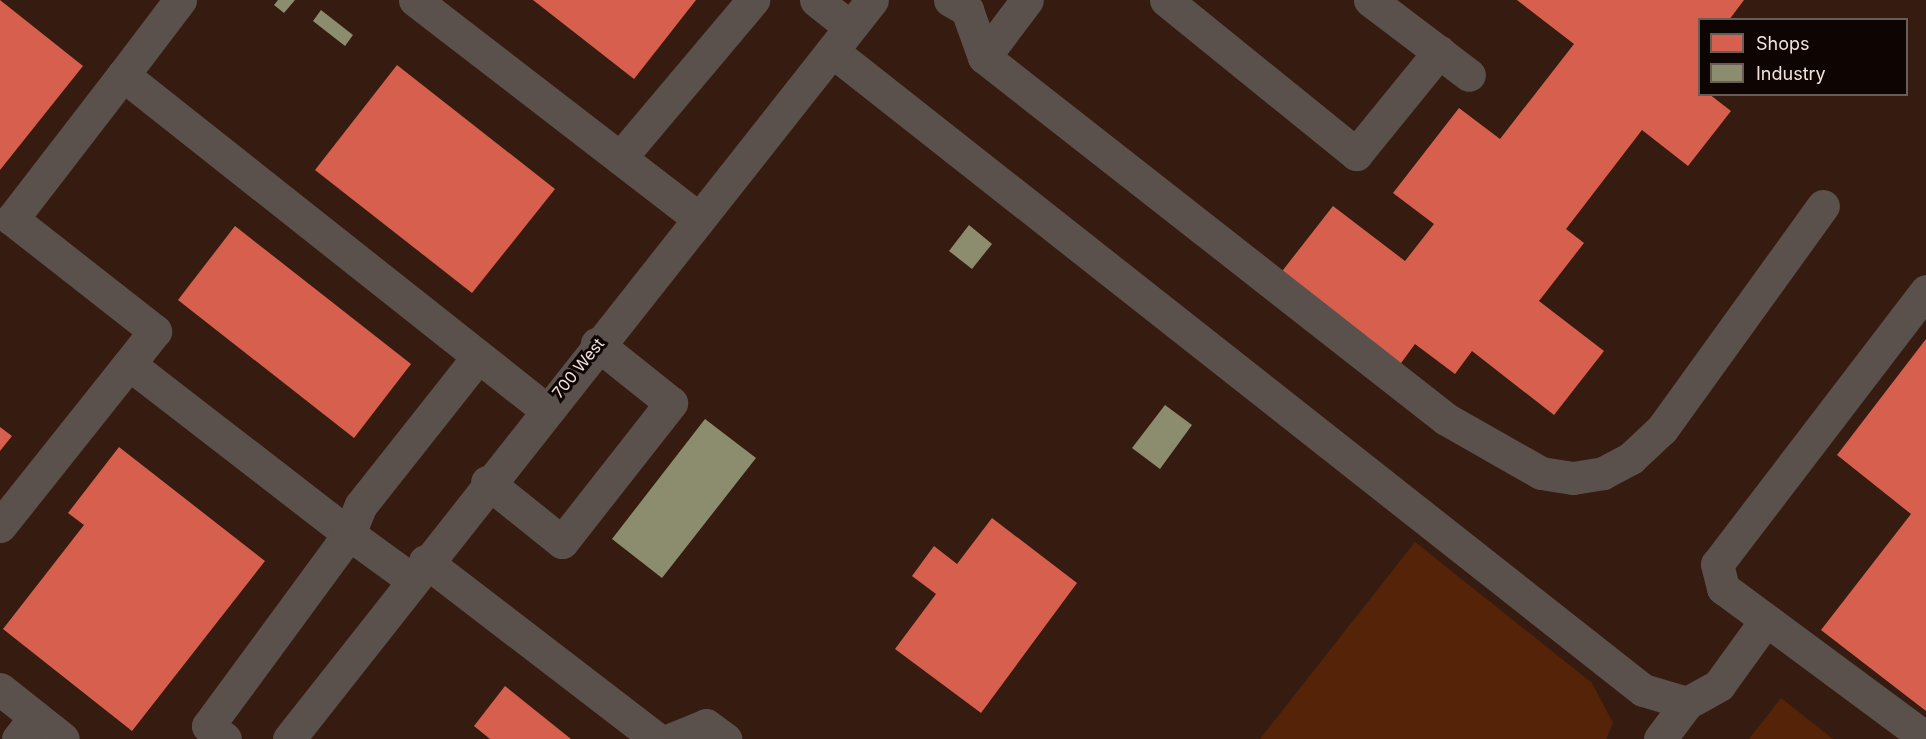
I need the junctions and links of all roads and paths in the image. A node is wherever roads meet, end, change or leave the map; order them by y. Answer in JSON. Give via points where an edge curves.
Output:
{"nodes":[{"id":1,"x":180,"y":0,"type":"edge"},
{"id":2,"x":415,"y":0,"type":"edge"},
{"id":3,"x":753,"y":0,"type":"edge"},
{"id":4,"x":816,"y":0,"type":"edge"},
{"id":5,"x":872,"y":0,"type":"edge"},
{"id":6,"x":950,"y":0,"type":"edge"},
{"id":7,"x":1027,"y":0,"type":"edge"},
{"id":8,"x":1166,"y":0,"type":"edge"},
{"id":9,"x":1370,"y":0,"type":"edge"},
{"id":10,"x":841,"y":39,"type":"junction"},
{"id":11,"x":1439,"y":52,"type":"junction"},
{"id":12,"x":984,"y":57,"type":"junction"},
{"id":13,"x":123,"y":75,"type":"junction"},
{"id":14,"x":1469,"y":75,"type":"dead end"},
{"id":15,"x":620,"y":158,"type":"junction"},
{"id":16,"x":1823,"y":206,"type":"dead end"},
{"id":17,"x":698,"y":218,"type":"junction"},
{"id":18,"x":1926,"y":291,"type":"edge"},
{"id":19,"x":597,"y":344,"type":"junction"},
{"id":20,"x":478,"y":357,"type":"junction"},
{"id":21,"x":129,"y":364,"type":"junction"},
{"id":22,"x":545,"y":409,"type":"junction"},
{"id":23,"x":487,"y":482,"type":"junction"},
{"id":24,"x":0,"y":526,"type":"edge"},
{"id":25,"x":349,"y":534,"type":"junction"},
{"id":26,"x":418,"y":570,"type":"junction"},
{"id":27,"x":1766,"y":620,"type":"junction"},
{"id":28,"x":0,"y":689,"type":"edge"},
{"id":29,"x":1687,"y":703,"type":"junction"},
{"id":30,"x":27,"y":728,"type":"edge"},
{"id":31,"x":1926,"y":738,"type":"edge"},
{"id":32,"x":63,"y":739,"type":"edge"},
{"id":33,"x":225,"y":739,"type":"edge"},
{"id":34,"x":289,"y":739,"type":"edge"},
{"id":35,"x":657,"y":739,"type":"edge"},
{"id":36,"x":672,"y":739,"type":"edge"},
{"id":37,"x":725,"y":739,"type":"edge"},
{"id":38,"x":1660,"y":739,"type":"edge"}],
"edges":[{"from":1,"to":13,"type":"street"},
{"from":2,"to":15,"type":"street"},
{"from":3,"to":15,"type":"street"},
{"from":4,"to":10,"type":"street"},
{"from":5,"to":10,"type":"street","name":"700 West"},
{"from":6,"to":12,"type":"street","via":[[967,10]]},
{"from":7,"to":12,"type":"street"},
{"from":8,"to":11,"type":"street","via":[[1356,154]]},
{"from":9,"to":11,"type":"street"},
{"from":10,"to":17,"type":"street","name":"700 West"},
{"from":10,"to":29,"type":"street","via":[[1643,690]]},
{"from":11,"to":14,"type":"street"},
{"from":12,"to":16,"type":"street","via":[[1446,419],[1541,473],[1573,478],[1603,473],[1646,443]]},
{"from":13,"to":20,"type":"street"},
{"from":13,"to":21,"type":"street","via":[[12,219],[155,332]]},
{"from":15,"to":17,"type":"street"},
{"from":17,"to":19,"type":"street","name":"700 West"},
{"from":18,"to":27,"type":"street","via":[[1717,564],[1723,588]]},
{"from":19,"to":22,"type":"street","name":"700 West"},
{"from":19,"to":23,"type":"street","via":[[671,404],[570,532],[562,542]]},
{"from":20,"to":22,"type":"street"},
{"from":20,"to":25,"type":"street","via":[[361,505]]},
{"from":21,"to":24,"type":"street"},
{"from":21,"to":25,"type":"street"},
{"from":22,"to":23,"type":"street","name":"700 West"},
{"from":23,"to":26,"type":"street","name":"700 West"},
{"from":25,"to":26,"type":"street"},
{"from":25,"to":33,"type":"street","via":[[208,726]]},
{"from":26,"to":34,"type":"street","name":"700 West"},
{"from":26,"to":35,"type":"street"},
{"from":27,"to":29,"type":"street","via":[[1719,685]]},
{"from":27,"to":31,"type":"street"},
{"from":28,"to":30,"type":"street"},
{"from":29,"to":38,"type":"street"},
{"from":30,"to":32,"type":"street"},
{"from":36,"to":37,"type":"street","via":[[706,725]]}]}
